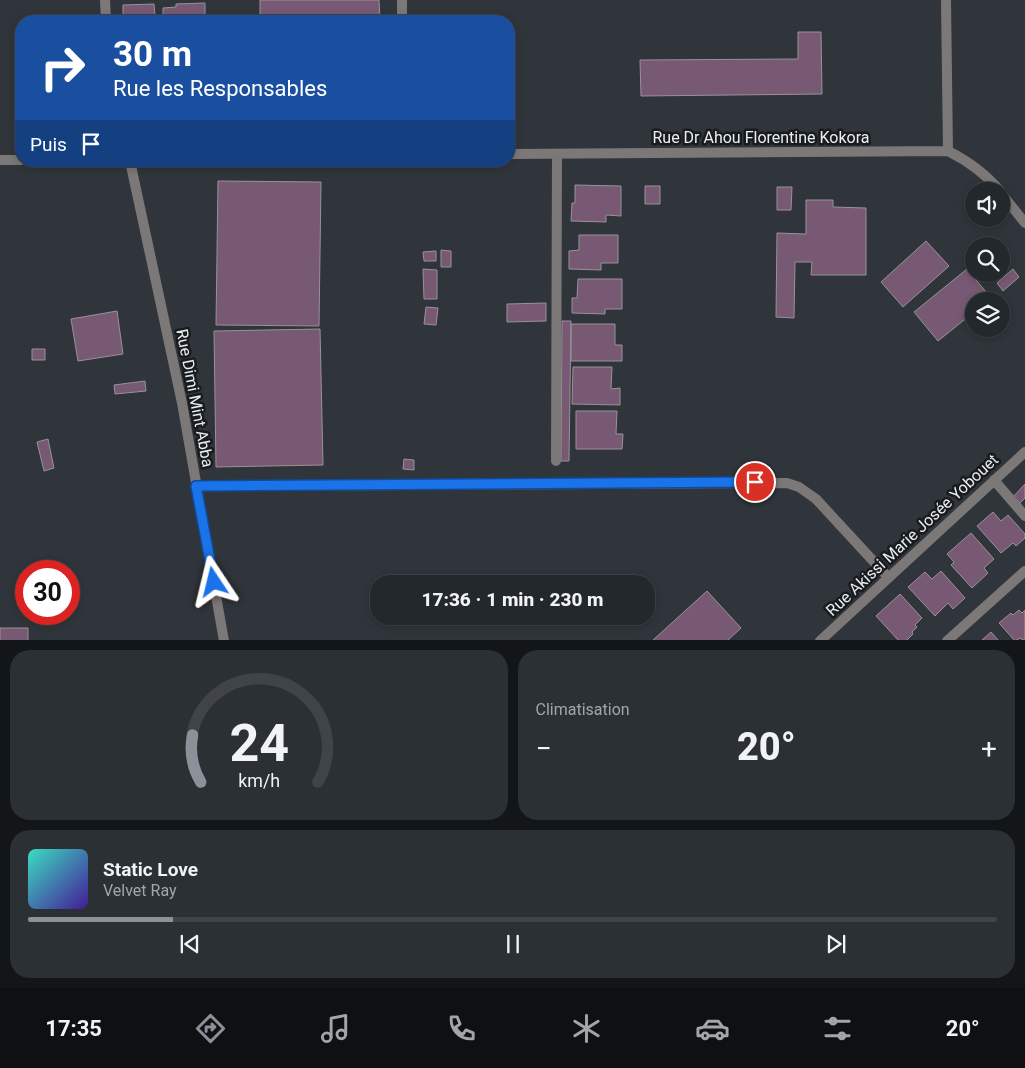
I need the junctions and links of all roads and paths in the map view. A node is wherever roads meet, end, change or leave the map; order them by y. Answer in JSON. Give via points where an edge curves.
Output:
{"nodes":[{"id":1,"x":105,"y":0,"type":"edge"},
{"id":2,"x":402,"y":0,"type":"edge"},
{"id":3,"x":946,"y":0,"type":"edge"},
{"id":4,"x":106,"y":15,"type":"edge"},
{"id":5,"x":402,"y":15,"type":"edge"},
{"id":6,"x":948,"y":151,"type":"junction"},
{"id":7,"x":515,"y":154,"type":"edge"},
{"id":8,"x":557,"y":154,"type":"junction"},
{"id":9,"x":0,"y":160,"type":"edge"},
{"id":10,"x":15,"y":160,"type":"edge"},
{"id":11,"x":131,"y":167,"type":"edge"},
{"id":12,"x":993,"y":182,"type":"edge"},
{"id":13,"x":1010,"y":204,"type":"edge"},
{"id":14,"x":1025,"y":223,"type":"edge"},
{"id":15,"x":1025,"y":452,"type":"edge"},
{"id":16,"x":556,"y":461,"type":"dead end"},
{"id":17,"x":994,"y":480,"type":"junction"},
{"id":18,"x":196,"y":486,"type":"junction"},
{"id":19,"x":1025,"y":516,"type":"edge"},
{"id":20,"x":1025,"y":571,"type":"edge"},
{"id":21,"x":888,"y":577,"type":"junction"},
{"id":22,"x":224,"y":640,"type":"edge"},
{"id":23,"x":820,"y":640,"type":"edge"},
{"id":24,"x":947,"y":640,"type":"edge"}],
"edges":[{"from":1,"to":4,"type":"street"},
{"from":2,"to":5,"type":"street"},
{"from":3,"to":6,"type":"street"},
{"from":6,"to":8,"type":"street","name":"Rue Dr Ahou Florentine Kokora"},
{"from":6,"to":12,"type":"street","name":"Rue Dr Ahou Florentine Kokora","via":[[968,161]]},
{"from":7,"to":8,"type":"street","name":"Rue Dr Ahou Florentine Kokora"},
{"from":8,"to":16,"type":"street"},
{"from":9,"to":10,"type":"street"},
{"from":11,"to":18,"type":"street","name":"Rue Dimi Mint Abba","via":[[182,403]]},
{"from":13,"to":14,"type":"street","name":"Rue Dr Ahou Florentine Kokora"},
{"from":15,"to":17,"type":"street","name":"Rue Akissi Marie Josée Yobouet"},
{"from":17,"to":19,"type":"street"},
{"from":17,"to":21,"type":"street","name":"Rue Akissi Marie Josée Yobouet"},
{"from":18,"to":21,"type":"street","via":[[787,483],[816,499]]},
{"from":18,"to":22,"type":"street","name":"Rue Dimi Mint Abba"},
{"from":20,"to":24,"type":"street"},
{"from":21,"to":23,"type":"street","name":"Rue Akissi Marie Josée Yobouet"}]}
